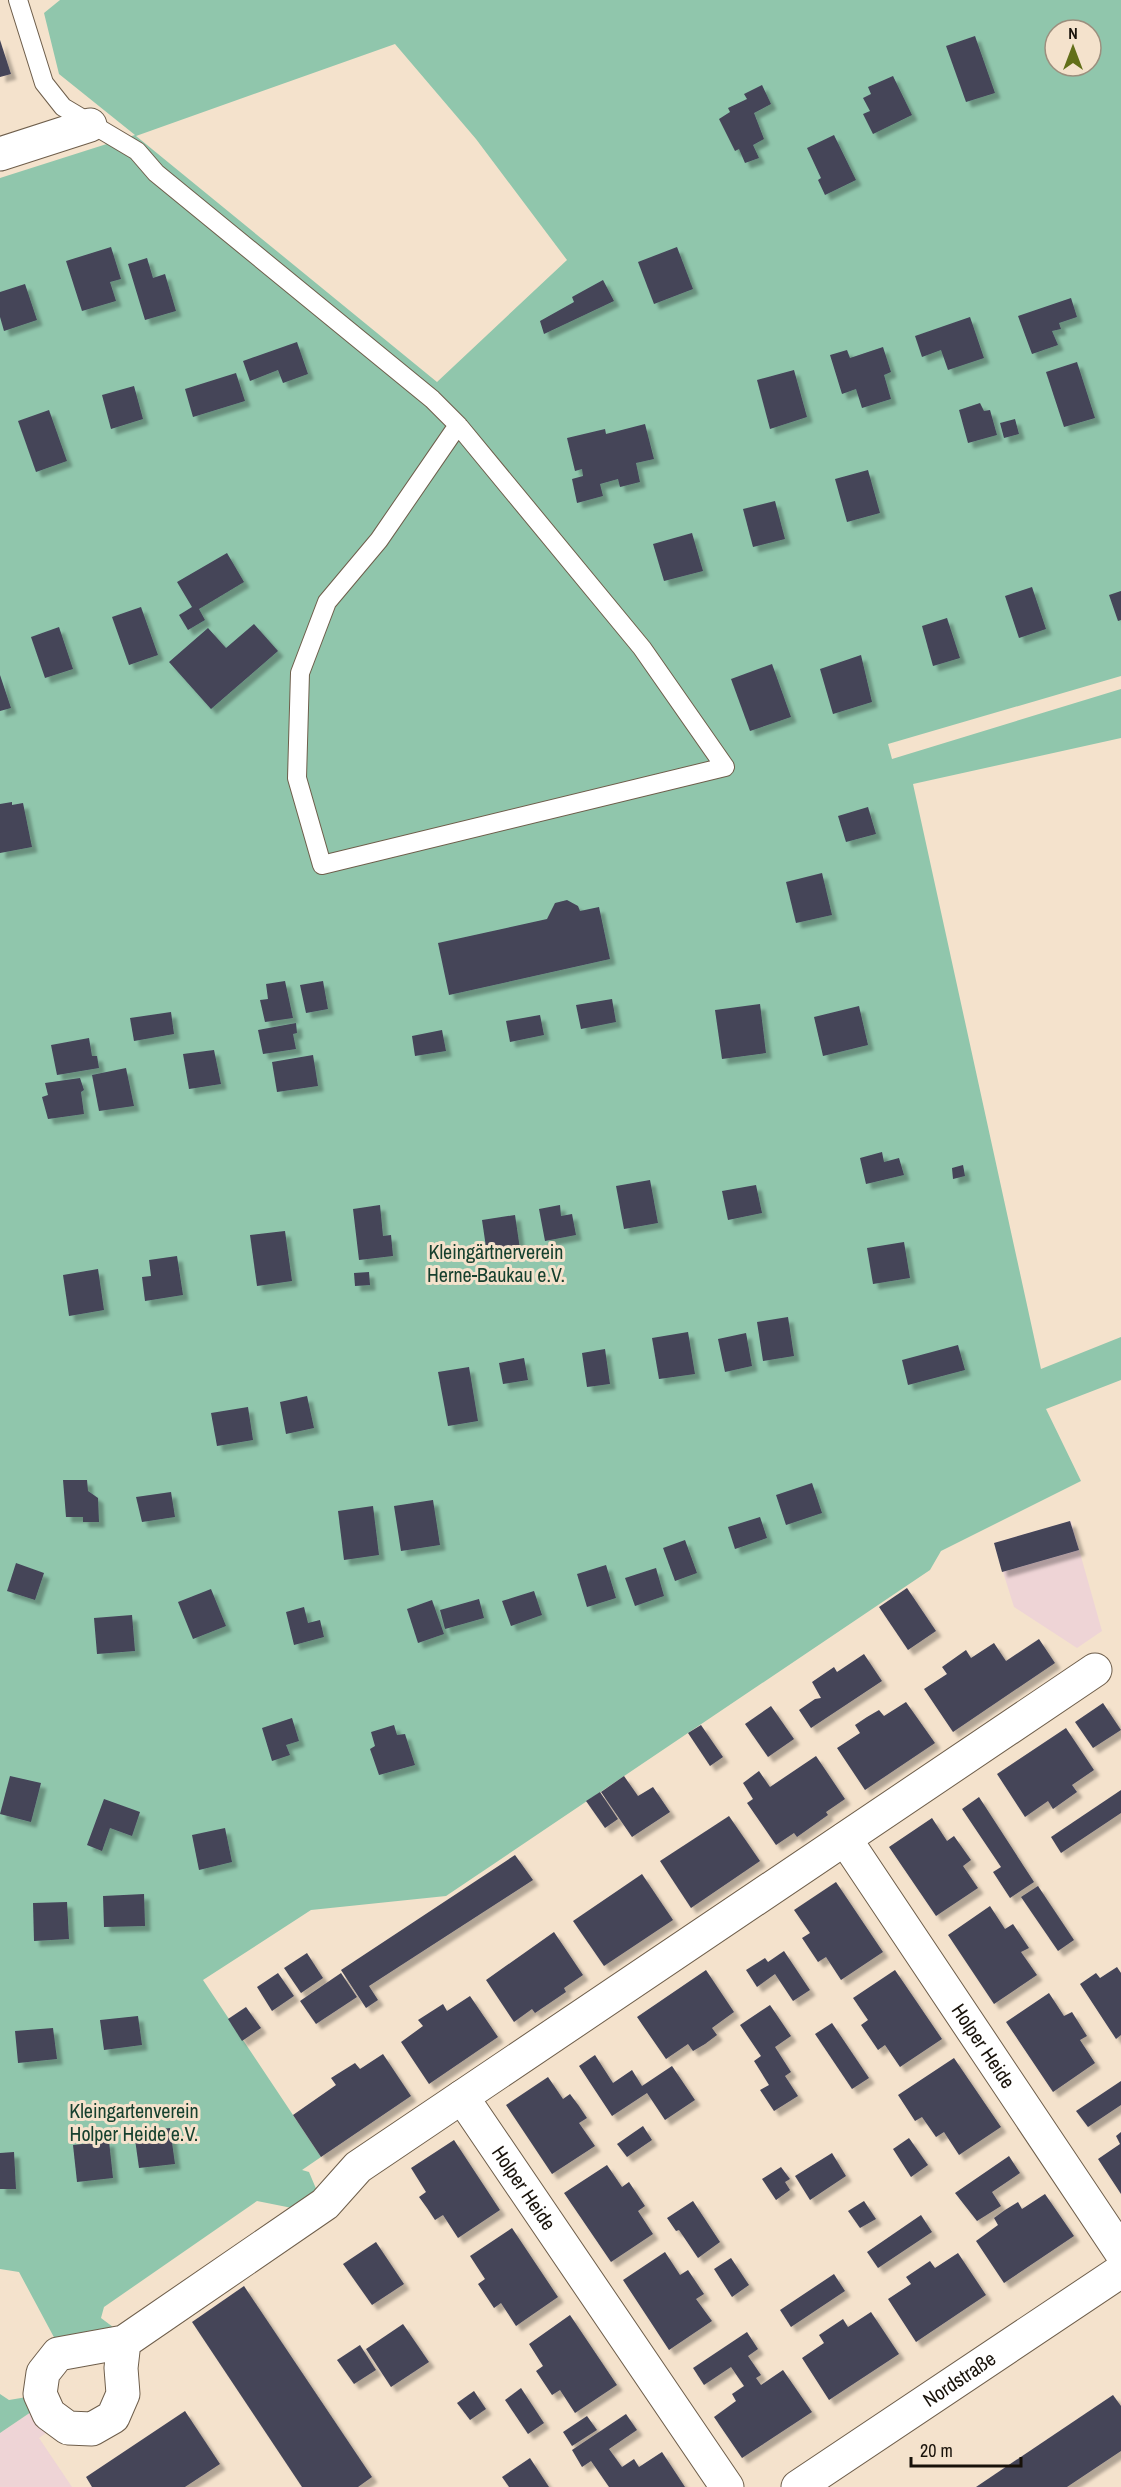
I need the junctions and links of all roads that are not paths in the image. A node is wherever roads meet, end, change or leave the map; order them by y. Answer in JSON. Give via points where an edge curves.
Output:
{"nodes":[{"id":1,"x":18,"y":0,"type":"edge"},
{"id":2,"x":90,"y":125,"type":"junction"},
{"id":3,"x":0,"y":154,"type":"edge"},
{"id":4,"x":458,"y":425,"type":"junction"},
{"id":5,"x":1095,"y":1670,"type":"dead end"},
{"id":6,"x":845,"y":1839,"type":"junction"},
{"id":7,"x":462,"y":2097,"type":"junction"},
{"id":8,"x":1121,"y":2252,"type":"edge"},
{"id":9,"x":1121,"y":2271,"type":"edge"},
{"id":10,"x":124,"y":2342,"type":"dead end"},
{"id":11,"x":727,"y":2487,"type":"edge"},
{"id":12,"x":798,"y":2487,"type":"edge"}],
"edges":[{"from":1,"to":2,"type":"lane","via":[[44,83],[63,107]]},
{"from":2,"to":3,"type":"street"},
{"from":2,"to":4,"type":"lane","via":[[137,151],[156,173],[432,399]]},
{"from":4,"to":4,"type":"lane","via":[[379,540],[327,602],[300,673],[297,778],[322,865],[725,767],[642,648]]},
{"from":5,"to":6,"type":"street"},
{"from":6,"to":7,"type":"street"},
{"from":6,"to":8,"type":"street","name":"Holper Heide"},
{"from":7,"to":10,"type":"street","via":[[358,2167],[325,2204]]},
{"from":7,"to":11,"type":"street","name":"Holper Heide"},
{"from":9,"to":12,"type":"street","name":"Nordstraße"}]}
